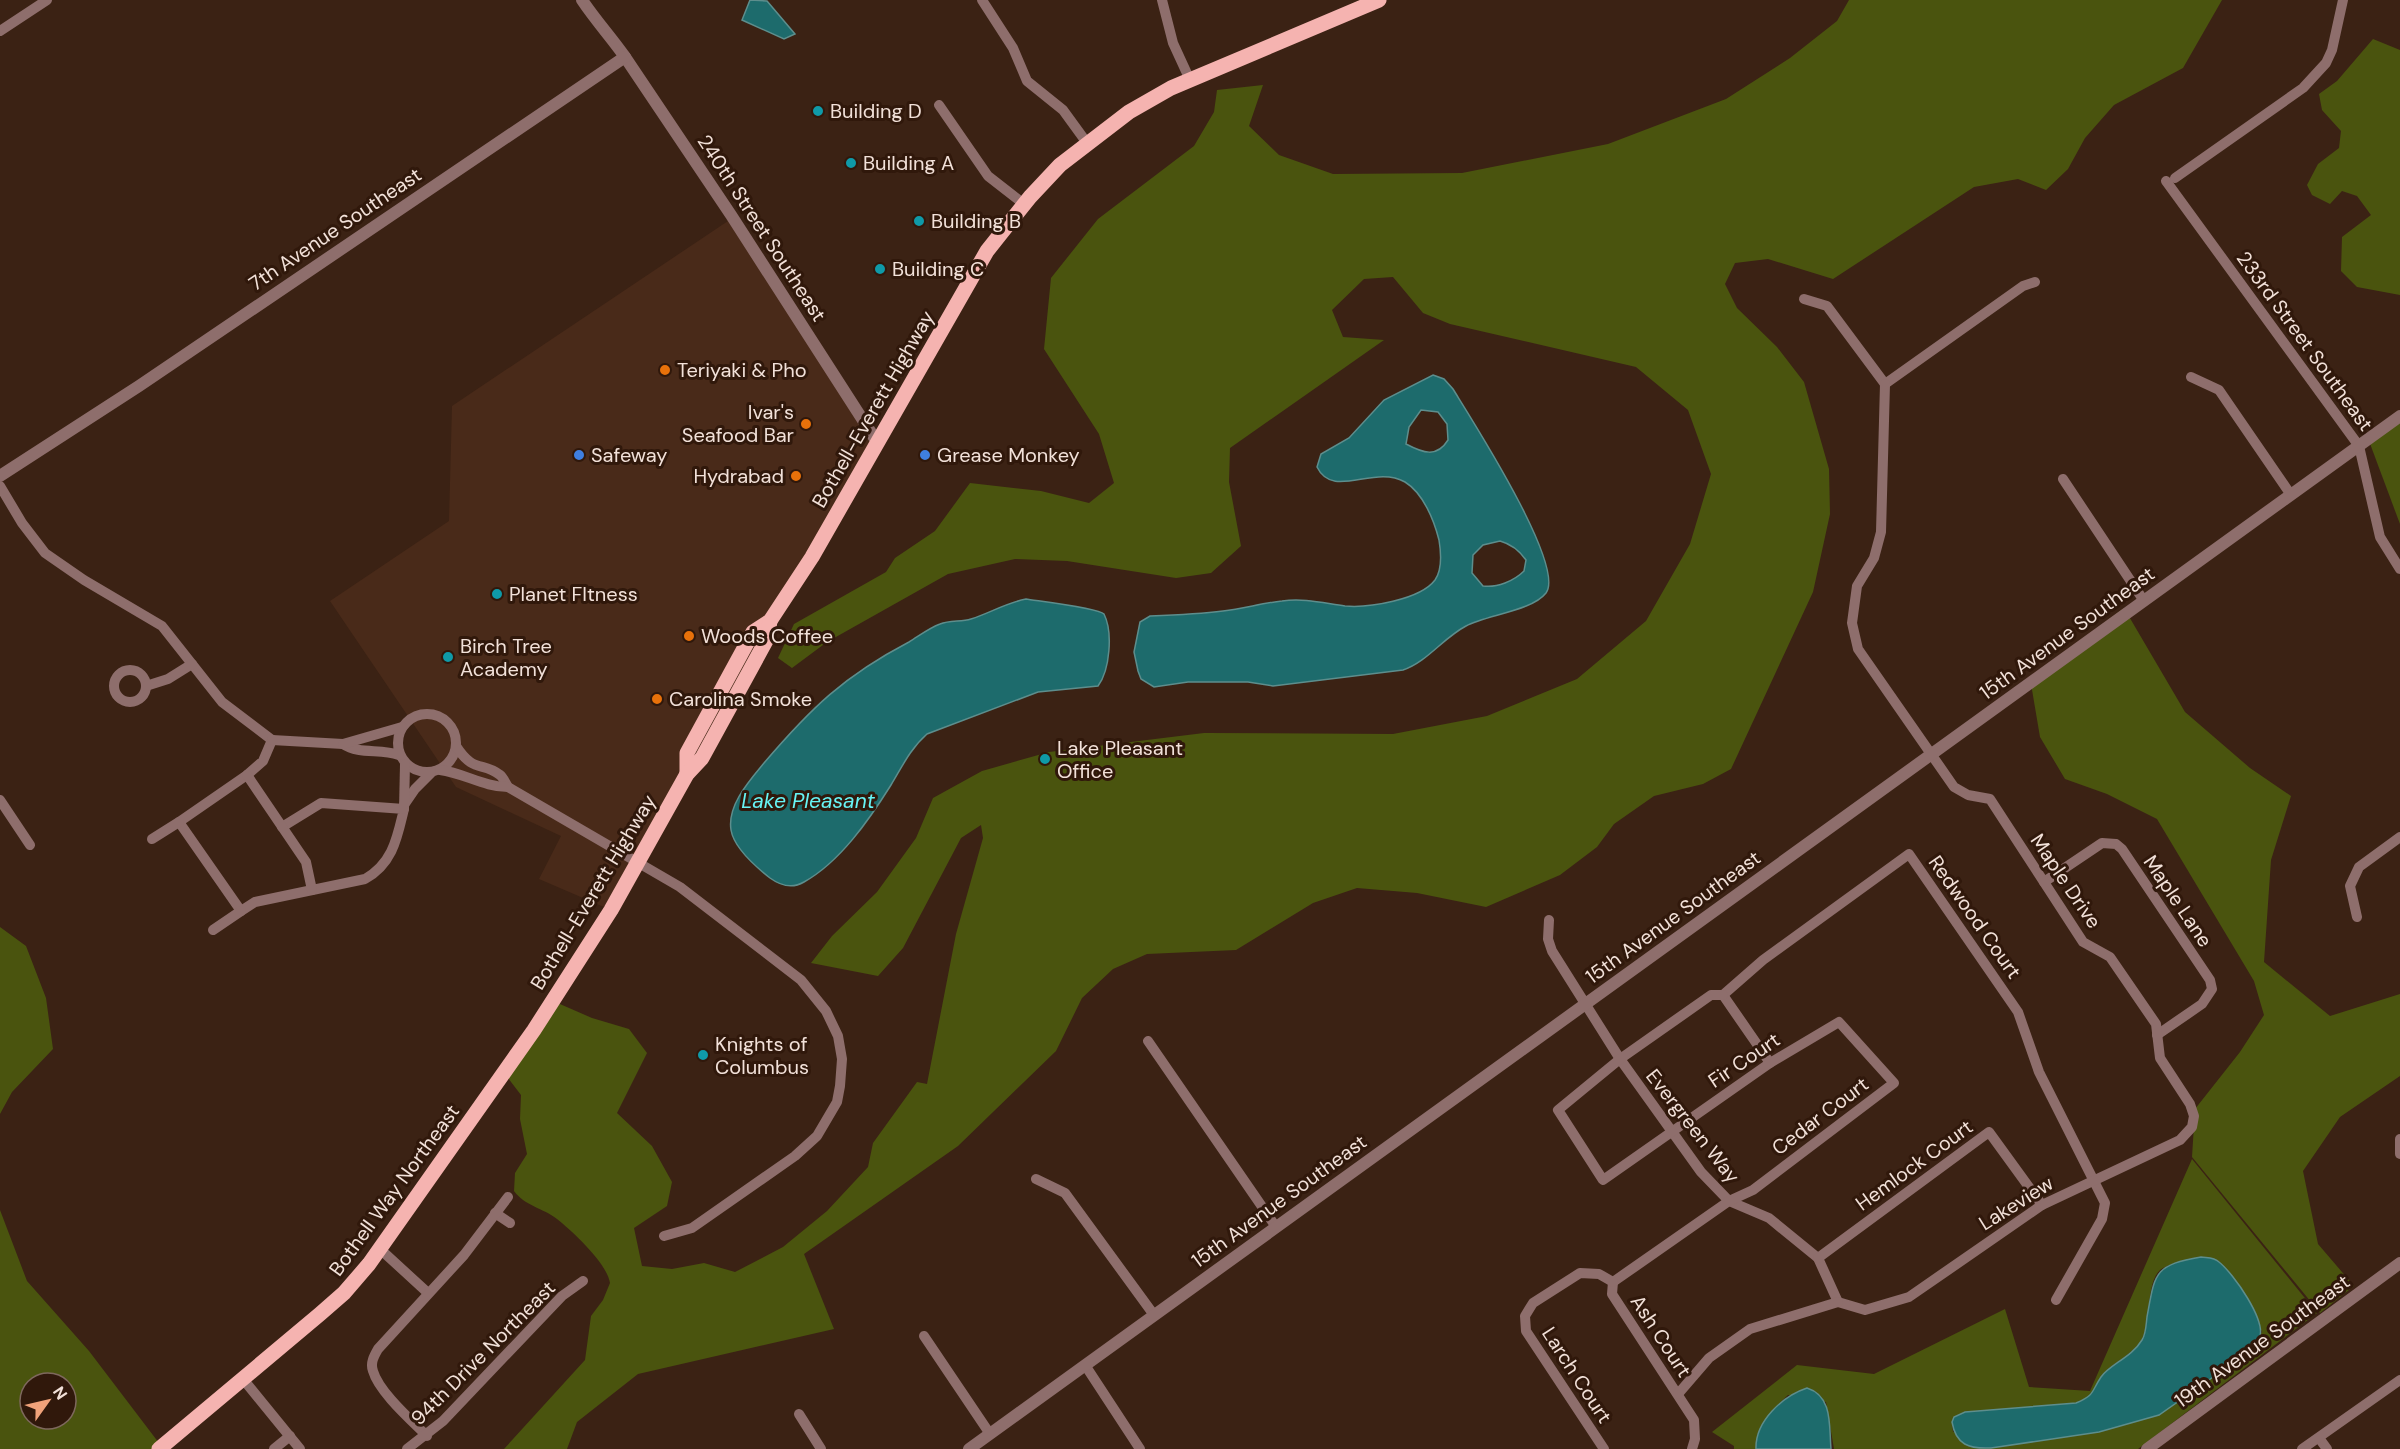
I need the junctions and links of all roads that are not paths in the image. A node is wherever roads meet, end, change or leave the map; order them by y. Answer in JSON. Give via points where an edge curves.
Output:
{"nodes":[{"id":1,"x":46,"y":0,"type":"edge"},
{"id":2,"x":582,"y":0,"type":"edge"},
{"id":3,"x":590,"y":0,"type":"edge"},
{"id":4,"x":982,"y":0,"type":"edge"},
{"id":5,"x":1162,"y":0,"type":"edge"},
{"id":6,"x":1379,"y":0,"type":"edge"},
{"id":7,"x":2343,"y":0,"type":"edge"},
{"id":8,"x":0,"y":31,"type":"edge"},
{"id":9,"x":611,"y":37,"type":"junction"},
{"id":10,"x":625,"y":57,"type":"junction"},
{"id":11,"x":1190,"y":80,"type":"junction"},
{"id":12,"x":939,"y":105,"type":"dead end"},
{"id":13,"x":1087,"y":143,"type":"junction"},
{"id":14,"x":1023,"y":204,"type":"junction"},
{"id":15,"x":2035,"y":282,"type":"dead end"},
{"id":16,"x":1804,"y":299,"type":"dead end"},
{"id":17,"x":2191,"y":377,"type":"dead end"},
{"id":18,"x":1885,"y":384,"type":"junction"},
{"id":19,"x":2400,"y":417,"type":"edge"},
{"id":20,"x":878,"y":442,"type":"junction"},
{"id":21,"x":2358,"y":446,"type":"junction"},
{"id":22,"x":0,"y":476,"type":"edge"},
{"id":23,"x":2063,"y":479,"type":"dead end"},
{"id":24,"x":0,"y":486,"type":"edge"},
{"id":25,"x":2291,"y":495,"type":"junction"},
{"id":26,"x":2400,"y":569,"type":"edge"},
{"id":27,"x":2144,"y":601,"type":"junction"},
{"id":28,"x":192,"y":664,"type":"junction"},
{"id":29,"x":146,"y":686,"type":"dead end"},
{"id":30,"x":402,"y":727,"type":"junction"},
{"id":31,"x":272,"y":740,"type":"junction"},
{"id":32,"x":343,"y":744,"type":"junction"},
{"id":33,"x":456,"y":746,"type":"junction"},
{"id":34,"x":1931,"y":755,"type":"junction"},
{"id":35,"x":402,"y":759,"type":"junction"},
{"id":36,"x":436,"y":771,"type":"junction"},
{"id":37,"x":247,"y":775,"type":"junction"},
{"id":38,"x":508,"y":787,"type":"junction"},
{"id":39,"x":0,"y":800,"type":"edge"},
{"id":40,"x":404,"y":807,"type":"junction"},
{"id":41,"x":179,"y":822,"type":"junction"},
{"id":42,"x":282,"y":826,"type":"junction"},
{"id":43,"x":2400,"y":837,"type":"edge"},
{"id":44,"x":152,"y":839,"type":"dead end"},
{"id":45,"x":30,"y":845,"type":"dead end"},
{"id":46,"x":638,"y":861,"type":"junction"},
{"id":47,"x":2044,"y":882,"type":"junction"},
{"id":48,"x":312,"y":890,"type":"junction"},
{"id":49,"x":241,"y":911,"type":"junction"},
{"id":50,"x":2357,"y":917,"type":"dead end"},
{"id":51,"x":1549,"y":920,"type":"dead end"},
{"id":52,"x":213,"y":930,"type":"dead end"},
{"id":53,"x":1723,"y":995,"type":"junction"},
{"id":54,"x":1586,"y":1003,"type":"junction"},
{"id":55,"x":1839,"y":1022,"type":"joint"},
{"id":56,"x":534,"y":1030,"type":"joint"},
{"id":57,"x":2157,"y":1035,"type":"junction"},
{"id":58,"x":1148,"y":1041,"type":"dead end"},
{"id":59,"x":1620,"y":1059,"type":"junction"},
{"id":60,"x":1770,"y":1063,"type":"junction"},
{"id":61,"x":2190,"y":1104,"type":"joint"},
{"id":62,"x":1671,"y":1132,"type":"junction"},
{"id":63,"x":2400,"y":1139,"type":"edge"},
{"id":64,"x":2400,"y":1154,"type":"edge"},
{"id":65,"x":1036,"y":1179,"type":"dead end"},
{"id":66,"x":2093,"y":1180,"type":"junction"},
{"id":67,"x":508,"y":1197,"type":"dead end"},
{"id":68,"x":1729,"y":1201,"type":"junction"},
{"id":69,"x":2042,"y":1205,"type":"junction"},
{"id":70,"x":495,"y":1213,"type":"junction"},
{"id":71,"x":510,"y":1223,"type":"dead end"},
{"id":72,"x":1276,"y":1227,"type":"junction"},
{"id":73,"x":664,"y":1236,"type":"dead end"},
{"id":74,"x":380,"y":1249,"type":"junction"},
{"id":75,"x":1818,"y":1258,"type":"junction"},
{"id":76,"x":2400,"y":1263,"type":"edge"},
{"id":77,"x":583,"y":1281,"type":"dead end"},
{"id":78,"x":1613,"y":1282,"type":"junction"},
{"id":79,"x":428,"y":1293,"type":"junction"},
{"id":80,"x":2056,"y":1300,"type":"dead end"},
{"id":81,"x":1838,"y":1302,"type":"junction"},
{"id":82,"x":1154,"y":1315,"type":"junction"},
{"id":83,"x":924,"y":1336,"type":"dead end"},
{"id":84,"x":1085,"y":1365,"type":"junction"},
{"id":85,"x":243,"y":1379,"type":"junction"},
{"id":86,"x":2400,"y":1380,"type":"edge"},
{"id":87,"x":1678,"y":1394,"type":"junction"},
{"id":88,"x":800,"y":1414,"type":"dead end"},
{"id":89,"x":990,"y":1434,"type":"junction"},
{"id":90,"x":290,"y":1436,"type":"junction"},
{"id":91,"x":427,"y":1436,"type":"junction"},
{"id":92,"x":2319,"y":1438,"type":"junction"},
{"id":93,"x":1693,"y":1444,"type":"edge"},
{"id":94,"x":159,"y":1449,"type":"edge"},
{"id":95,"x":274,"y":1449,"type":"edge"},
{"id":96,"x":300,"y":1449,"type":"edge"},
{"id":97,"x":407,"y":1449,"type":"edge"},
{"id":98,"x":821,"y":1449,"type":"edge"},
{"id":99,"x":969,"y":1449,"type":"edge"},
{"id":100,"x":1140,"y":1449,"type":"edge"},
{"id":101,"x":1604,"y":1449,"type":"edge"},
{"id":102,"x":2147,"y":1449,"type":"edge"},
{"id":103,"x":2302,"y":1449,"type":"edge"},
{"id":104,"x":2327,"y":1449,"type":"edge"}],
"edges":[{"from":1,"to":8,"type":"street"},
{"from":2,"to":9,"type":"street","name":"240th Street Southeast","via":[[604,33]]},
{"from":3,"to":9,"type":"street","name":"240th Street Southeast","via":[[610,28]]},
{"from":4,"to":13,"type":"street","via":[[1013,48],[1027,81],[1063,110]]},
{"from":5,"to":11,"type":"street","via":[[1173,43]]},
{"from":6,"to":11,"type":"main road","name":"Bothell-Everett Highway"},
{"from":7,"to":21,"type":"street","name":"233rd Street Southeast","via":[[2332,50],[2326,63],[2303,88],[2170,179]]},
{"from":9,"to":10,"type":"street","name":"240th Street Southeast"},
{"from":10,"to":20,"type":"street","name":"240th Street Southeast"},
{"from":10,"to":22,"type":"street","name":"7th Avenue Southeast"},
{"from":11,"to":13,"type":"main road","name":"Bothell-Everett Highway","via":[[1129,112]]},
{"from":12,"to":14,"type":"street","via":[[988,177]]},
{"from":13,"to":14,"type":"main road","name":"Bothell-Everett Highway"},
{"from":14,"to":20,"type":"main road","name":"Bothell-Everett Highway","via":[[987,251]]},
{"from":15,"to":18,"type":"street"},
{"from":16,"to":18,"type":"street","via":[[1827,306]]},
{"from":17,"to":25,"type":"street","via":[[2218,390]]},
{"from":18,"to":34,"type":"street","name":"Maple Drive","via":[[1881,532],[1874,558],[1857,586],[1852,623],[1858,649]]},
{"from":19,"to":21,"type":"street","name":"15th Avenue Southeast"},
{"from":20,"to":46,"type":"main road","name":"Bothell-Everett Highway","via":[[770,621],[753,632],[687,753],[687,774]]},
{"from":21,"to":25,"type":"street","name":"15th Avenue Southeast"},
{"from":21,"to":26,"type":"street","name":"233rd Street Southeast","via":[[2380,537]]},
{"from":23,"to":27,"type":"street"},
{"from":24,"to":28,"type":"street","via":[[45,553],[162,626]]},
{"from":25,"to":27,"type":"street","name":"15th Avenue Southeast"},
{"from":27,"to":34,"type":"street","name":"15th Avenue Southeast"},
{"from":28,"to":29,"type":"street","via":[[168,679]]},
{"from":28,"to":31,"type":"street","via":[[222,702]]},
{"from":30,"to":32,"type":"street"},
{"from":30,"to":33,"type":"street","via":[[418,715],[437,716],[452,728]]},
{"from":30,"to":35,"type":"street","via":[[397,746]]},
{"from":31,"to":32,"type":"street"},
{"from":31,"to":37,"type":"street","via":[[262,761]]},
{"from":32,"to":35,"type":"street","via":[[353,750],[384,750]]},
{"from":33,"to":36,"type":"street","via":[[453,756]]},
{"from":33,"to":38,"type":"street","via":[[473,765],[500,775]]},
{"from":34,"to":47,"type":"street","name":"Maple Drive","via":[[1954,787],[1968,795],[1990,798]]},
{"from":34,"to":54,"type":"street","name":"15th Avenue Southeast"},
{"from":35,"to":36,"type":"street","via":[[413,770]]},
{"from":35,"to":40,"type":"street"},
{"from":36,"to":38,"type":"street","via":[[458,772],[491,787]]},
{"from":36,"to":40,"type":"street","via":[[415,789]]},
{"from":37,"to":41,"type":"street"},
{"from":37,"to":42,"type":"street"},
{"from":38,"to":46,"type":"street"},
{"from":39,"to":45,"type":"street"},
{"from":40,"to":42,"type":"street","via":[[321,803]]},
{"from":40,"to":48,"type":"street","via":[[395,848],[378,872],[365,879]]},
{"from":41,"to":44,"type":"street"},
{"from":41,"to":49,"type":"street"},
{"from":42,"to":48,"type":"street","via":[[306,862]]},
{"from":43,"to":50,"type":"street","via":[[2359,867],[2350,886]]},
{"from":46,"to":56,"type":"main road","name":"Bothell-Everett Highway"},
{"from":46,"to":73,"type":"street","via":[[680,887],[801,980],[826,1011],[838,1036],[842,1059],[837,1102],[806,1148],[692,1228]]},
{"from":47,"to":57,"type":"street","name":"Maple Drive","via":[[2083,942],[2110,957],[2156,1024]]},
{"from":47,"to":57,"type":"street","name":"Maple Lane","via":[[2102,843],[2116,844],[2122,849],[2212,988],[2202,1004]]},
{"from":48,"to":49,"type":"street","via":[[255,902]]},
{"from":49,"to":52,"type":"street"},
{"from":51,"to":54,"type":"street","name":"Evergreen Way","via":[[1552,951]]},
{"from":53,"to":59,"type":"street","via":[[1711,995]]},
{"from":53,"to":60,"type":"street"},
{"from":53,"to":66,"type":"street","name":"Redwood Court","via":[[1763,960],[1909,854],[2018,1012],[2039,1072]]},
{"from":54,"to":59,"type":"street","name":"Evergreen Way"},
{"from":54,"to":72,"type":"street","name":"15th Avenue Southeast"},
{"from":55,"to":60,"type":"street","name":"Fir Court"},
{"from":55,"to":68,"type":"street","name":"Cedar Court","via":[[1894,1083],[1754,1190]]},
{"from":56,"to":74,"type":"main road","name":"Bothell Way Northeast"},
{"from":57,"to":61,"type":"street","name":"Maple Drive","via":[[2160,1058]]},
{"from":58,"to":72,"type":"street"},
{"from":59,"to":62,"type":"street","name":"Evergreen Way"},
{"from":59,"to":62,"type":"street","name":"Fir Court","via":[[1558,1110],[1603,1180]]},
{"from":60,"to":62,"type":"street","name":"Fir Court"},
{"from":61,"to":66,"type":"street","name":"Lakeview","via":[[2192,1127],[2180,1140]]},
{"from":62,"to":68,"type":"street","name":"Evergreen Way"},
{"from":63,"to":64,"type":"street"},
{"from":65,"to":82,"type":"street","via":[[1065,1193]]},
{"from":66,"to":69,"type":"street","name":"Lakeview"},
{"from":66,"to":80,"type":"street","via":[[2105,1203],[2103,1219]]},
{"from":67,"to":70,"type":"street"},
{"from":68,"to":75,"type":"street","name":"Evergreen Way","via":[[1768,1218]]},
{"from":68,"to":78,"type":"street","name":"Ash Court"},
{"from":69,"to":75,"type":"street","name":"Hemlock Court","via":[[1989,1132]]},
{"from":69,"to":81,"type":"street","name":"Lakeview","via":[[1909,1297],[1865,1310]]},
{"from":70,"to":71,"type":"street"},
{"from":70,"to":79,"type":"street","via":[[464,1255]]},
{"from":72,"to":82,"type":"street","name":"15th Avenue Southeast"},
{"from":74,"to":79,"type":"street"},
{"from":74,"to":85,"type":"main road","name":"Bothell Way Northeast","via":[[344,1293]]},
{"from":75,"to":81,"type":"street","name":"Evergreen Way"},
{"from":76,"to":102,"type":"street","name":"19th Avenue Southeast"},
{"from":77,"to":91,"type":"street","name":"94th Drive Northeast","via":[[562,1296]]},
{"from":78,"to":87,"type":"street","name":"Ash Court","via":[[1612,1294]]},
{"from":78,"to":101,"type":"street","name":"Larch Court","via":[[1599,1274],[1580,1273],[1533,1303],[1525,1316],[1526,1331]]},
{"from":79,"to":91,"type":"street","via":[[372,1360],[378,1382]]},
{"from":81,"to":87,"type":"street","via":[[1750,1329],[1710,1358]]},
{"from":82,"to":84,"type":"street","name":"15th Avenue Southeast"},
{"from":83,"to":89,"type":"street"},
{"from":84,"to":89,"type":"street","name":"15th Avenue Southeast"},
{"from":84,"to":100,"type":"street"},
{"from":85,"to":90,"type":"street"},
{"from":85,"to":94,"type":"main road","name":"Bothell Way Northeast"},
{"from":86,"to":92,"type":"street"},
{"from":87,"to":93,"type":"street","name":"Ash Court","via":[[1694,1420]]},
{"from":88,"to":98,"type":"street"},
{"from":89,"to":99,"type":"street","name":"15th Avenue Southeast"},
{"from":90,"to":95,"type":"street"},
{"from":90,"to":96,"type":"street"},
{"from":91,"to":97,"type":"street","name":"94th Drive Northeast"},
{"from":92,"to":103,"type":"street"},
{"from":92,"to":104,"type":"street"}]}
